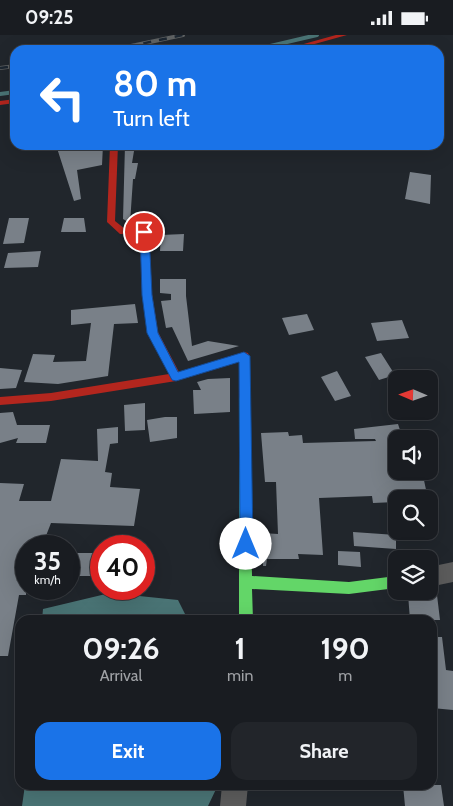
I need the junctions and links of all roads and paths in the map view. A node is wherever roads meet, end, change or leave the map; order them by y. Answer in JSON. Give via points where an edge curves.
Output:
{"nodes":[{"id":1,"x":344,"y":35,"type":"edge"},
{"id":2,"x":305,"y":45,"type":"edge"},
{"id":3,"x":114,"y":150,"type":"edge"},
{"id":4,"x":176,"y":377,"type":"junction"},
{"id":5,"x":0,"y":401,"type":"edge"},
{"id":6,"x":453,"y":572,"type":"edge"},
{"id":7,"x":438,"y":575,"type":"edge"},
{"id":8,"x":247,"y":582,"type":"junction"},
{"id":9,"x":388,"y":582,"type":"edge"},
{"id":10,"x":246,"y":615,"type":"edge"},
{"id":11,"x":235,"y":790,"type":"edge"},
{"id":12,"x":233,"y":806,"type":"edge"}],
"edges":[{"from":1,"to":2,"type":"street"},
{"from":3,"to":4,"type":"street","via":[[111,222],[123,231],[144,232],[152,333]]},
{"from":4,"to":5,"type":"street","via":[[51,397]]},
{"from":4,"to":8,"type":"street","via":[[244,356]]},
{"from":6,"to":7,"type":"street"},
{"from":8,"to":9,"type":"street","via":[[349,588]]},
{"from":8,"to":10,"type":"street"},
{"from":11,"to":12,"type":"street"}]}
